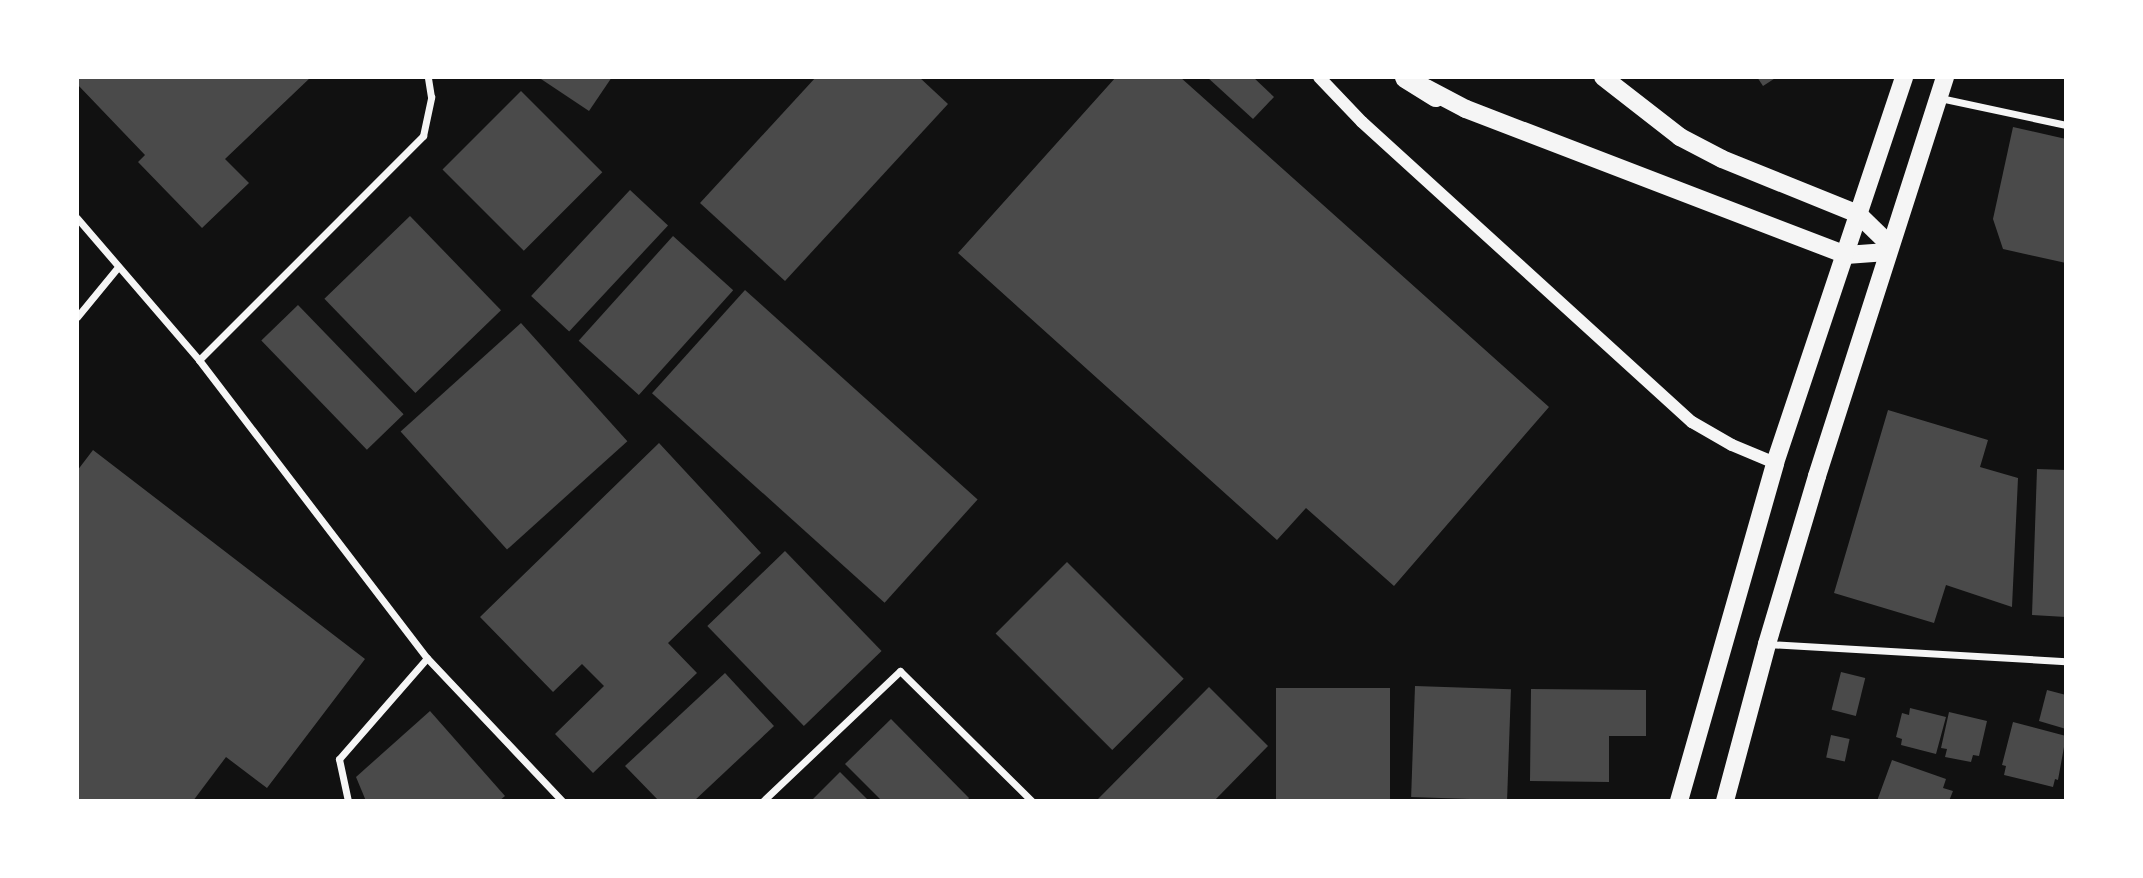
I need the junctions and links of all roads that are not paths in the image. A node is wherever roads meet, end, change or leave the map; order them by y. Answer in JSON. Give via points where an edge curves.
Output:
{"nodes":[{"id":1,"x":428,"y":77,"type":"edge"},
{"id":2,"x":1319,"y":77,"type":"edge"},
{"id":3,"x":1405,"y":77,"type":"edge"},
{"id":4,"x":1412,"y":77,"type":"edge"},
{"id":5,"x":1603,"y":77,"type":"edge"},
{"id":6,"x":1904,"y":77,"type":"edge"},
{"id":7,"x":1945,"y":77,"type":"edge"},
{"id":8,"x":1436,"y":96,"type":"junction"},
{"id":9,"x":1938,"y":97,"type":"junction"},
{"id":10,"x":2066,"y":125,"type":"edge"},
{"id":11,"x":1858,"y":214,"type":"junction"},
{"id":12,"x":77,"y":218,"type":"edge"},
{"id":13,"x":1888,"y":248,"type":"junction"},
{"id":14,"x":1846,"y":255,"type":"junction"},
{"id":15,"x":118,"y":267,"type":"junction"},
{"id":16,"x":77,"y":317,"type":"edge"},
{"id":17,"x":199,"y":360,"type":"junction"},
{"id":18,"x":1775,"y":463,"type":"junction"},
{"id":19,"x":1767,"y":644,"type":"junction"},
{"id":20,"x":427,"y":658,"type":"junction"},
{"id":21,"x":2066,"y":661,"type":"edge"},
{"id":22,"x":348,"y":801,"type":"edge"},
{"id":23,"x":562,"y":801,"type":"edge"},
{"id":24,"x":763,"y":801,"type":"edge"},
{"id":25,"x":1032,"y":801,"type":"edge"},
{"id":26,"x":1679,"y":801,"type":"edge"},
{"id":27,"x":1726,"y":801,"type":"edge"}],
"edges":[{"from":1,"to":17,"type":"street","via":[[430,97],[423,136]]},
{"from":2,"to":18,"type":"street","via":[[1372,131],[1692,422]]},
{"from":3,"to":8,"type":"highway"},
{"from":4,"to":8,"type":"main road"},
{"from":5,"to":11,"type":"main road","via":[[1681,138]]},
{"from":6,"to":11,"type":"main road"},
{"from":7,"to":9,"type":"main road"},
{"from":8,"to":14,"type":"main road"},
{"from":9,"to":10,"type":"street"},
{"from":9,"to":13,"type":"main road"},
{"from":11,"to":13,"type":"main road"},
{"from":11,"to":14,"type":"main road"},
{"from":12,"to":15,"type":"street"},
{"from":13,"to":14,"type":"main road"},
{"from":13,"to":19,"type":"main road"},
{"from":14,"to":18,"type":"main road"},
{"from":15,"to":16,"type":"street"},
{"from":15,"to":17,"type":"street"},
{"from":17,"to":20,"type":"street"},
{"from":18,"to":26,"type":"main road"},
{"from":19,"to":21,"type":"street"},
{"from":19,"to":27,"type":"main road"},
{"from":20,"to":22,"type":"street","via":[[339,759]]},
{"from":20,"to":23,"type":"street"},
{"from":24,"to":25,"type":"street","via":[[900,671]]}]}
